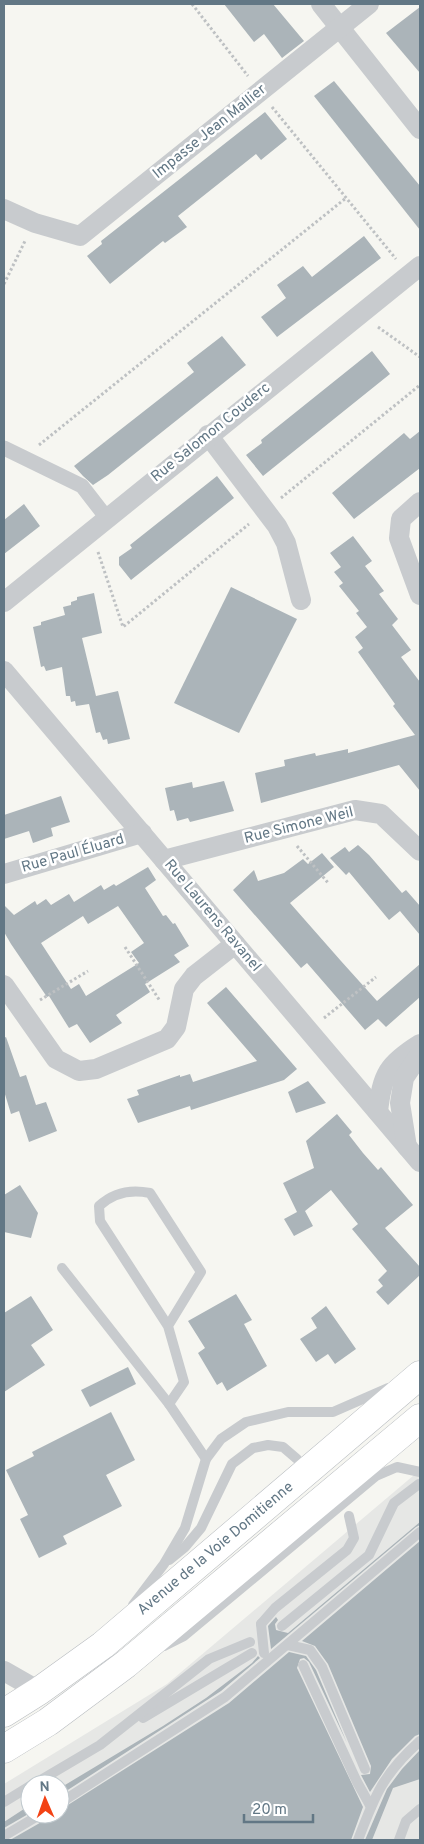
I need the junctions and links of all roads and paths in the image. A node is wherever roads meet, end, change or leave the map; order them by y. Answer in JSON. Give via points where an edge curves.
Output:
{"nodes":[{"id":1,"x":192,"y":4,"type":"edge"},
{"id":2,"x":321,"y":4,"type":"edge"},
{"id":3,"x":368,"y":4,"type":"edge"},
{"id":4,"x":339,"y":27,"type":"junction"},
{"id":5,"x":260,"y":92,"type":"junction"},
{"id":6,"x":420,"y":130,"type":"edge"},
{"id":7,"x":346,"y":198,"type":"junction"},
{"id":8,"x":4,"y":209,"type":"edge"},
{"id":9,"x":35,"y":223,"type":"junction"},
{"id":10,"x":414,"y":270,"type":"edge"},
{"id":11,"x":4,"y":284,"type":"edge"},
{"id":12,"x":359,"y":314,"type":"junction"},
{"id":13,"x":420,"y":356,"type":"edge"},
{"id":14,"x":420,"y":385,"type":"edge"},
{"id":15,"x":208,"y":435,"type":"junction"},
{"id":16,"x":4,"y":448,"type":"edge"},
{"id":17,"x":24,"y":457,"type":"junction"},
{"id":18,"x":420,"y":502,"type":"edge"},
{"id":19,"x":266,"y":510,"type":"junction"},
{"id":20,"x":98,"y":523,"type":"junction"},
{"id":21,"x":420,"y":595,"type":"edge"},
{"id":22,"x":301,"y":600,"type":"dead end"},
{"id":23,"x":4,"y":602,"type":"edge"},
{"id":24,"x":4,"y":671,"type":"edge"},
{"id":25,"x":283,"y":829,"type":"junction"},
{"id":26,"x":142,"y":834,"type":"junction"},
{"id":27,"x":420,"y":851,"type":"edge"},
{"id":28,"x":164,"y":860,"type":"junction"},
{"id":29,"x":4,"y":874,"type":"edge"},
{"id":30,"x":329,"y":884,"type":"dead end"},
{"id":31,"x":235,"y":944,"type":"junction"},
{"id":32,"x":125,"y":947,"type":"dead end"},
{"id":33,"x":88,"y":971,"type":"dead end"},
{"id":34,"x":376,"y":977,"type":"dead end"},
{"id":35,"x":4,"y":985,"type":"edge"},
{"id":36,"x":22,"y":1011,"type":"junction"},
{"id":37,"x":176,"y":1027,"type":"junction"},
{"id":38,"x":308,"y":1030,"type":"junction"},
{"id":39,"x":420,"y":1044,"type":"edge"},
{"id":40,"x":420,"y":1054,"type":"edge"},
{"id":41,"x":378,"y":1112,"type":"junction"},
{"id":42,"x":407,"y":1147,"type":"junction"},
{"id":43,"x":420,"y":1162,"type":"edge"},
{"id":44,"x":62,"y":1268,"type":"dead end"},
{"id":45,"x":168,"y":1326,"type":"junction"},
{"id":46,"x":420,"y":1374,"type":"edge"},
{"id":47,"x":169,"y":1404,"type":"junction"},
{"id":48,"x":420,"y":1418,"type":"edge"},
{"id":49,"x":206,"y":1459,"type":"junction"},
{"id":50,"x":297,"y":1460,"type":"dead end"},
{"id":51,"x":415,"y":1470,"type":"edge"},
{"id":52,"x":419,"y":1484,"type":"dead end"},
{"id":53,"x":349,"y":1516,"type":"dead end"},
{"id":54,"x":420,"y":1532,"type":"edge"},
{"id":55,"x":164,"y":1564,"type":"junction"},
{"id":56,"x":288,"y":1627,"type":"dead end"},
{"id":57,"x":103,"y":1645,"type":"junction"},
{"id":58,"x":288,"y":1645,"type":"junction"},
{"id":59,"x":265,"y":1658,"type":"junction"},
{"id":60,"x":126,"y":1664,"type":"junction"},
{"id":61,"x":303,"y":1665,"type":"dead end"},
{"id":62,"x":4,"y":1671,"type":"edge"},
{"id":63,"x":39,"y":1691,"type":"junction"},
{"id":64,"x":4,"y":1713,"type":"edge"},
{"id":65,"x":420,"y":1741,"type":"edge"},
{"id":66,"x":100,"y":1744,"type":"junction"},
{"id":67,"x":4,"y":1749,"type":"edge"},
{"id":68,"x":365,"y":1769,"type":"dead end"},
{"id":69,"x":50,"y":1774,"type":"edge"},
{"id":70,"x":20,"y":1792,"type":"edge"},
{"id":71,"x":70,"y":1797,"type":"edge"},
{"id":72,"x":4,"y":1802,"type":"edge"},
{"id":73,"x":371,"y":1807,"type":"junction"},
{"id":74,"x":420,"y":1810,"type":"edge"},
{"id":75,"x":24,"y":1824,"type":"edge"},
{"id":76,"x":4,"y":1836,"type":"edge"},
{"id":77,"x":358,"y":1840,"type":"edge"},
{"id":78,"x":399,"y":1840,"type":"edge"}],
"edges":[{"from":1,"to":5,"type":"path"},
{"from":2,"to":4,"type":"street"},
{"from":3,"to":4,"type":"street","name":"Impasse Jean Mallier"},
{"from":4,"to":5,"type":"street","name":"Impasse Jean Mallier"},
{"from":4,"to":6,"type":"street"},
{"from":5,"to":7,"type":"path"},
{"from":5,"to":9,"type":"street","name":"Impasse Jean Mallier","via":[[80,236]]},
{"from":7,"to":10,"type":"path"},
{"from":7,"to":17,"type":"path"},
{"from":8,"to":9,"type":"street"},
{"from":9,"to":11,"type":"path"},
{"from":10,"to":12,"type":"street","name":"Rue Salomon Couderc"},
{"from":12,"to":13,"type":"path"},
{"from":12,"to":15,"type":"street","name":"Rue Salomon Couderc"},
{"from":14,"to":19,"type":"path"},
{"from":15,"to":19,"type":"street"},
{"from":15,"to":20,"type":"street","name":"Rue Salomon Couderc"},
{"from":16,"to":17,"type":"street"},
{"from":17,"to":20,"type":"street","via":[[82,486]]},
{"from":18,"to":21,"type":"street","via":[[401,519],[399,538]]},
{"from":19,"to":20,"type":"path","via":[[123,627]]},
{"from":19,"to":22,"type":"street","via":[[286,543]]},
{"from":20,"to":23,"type":"street","name":"Rue Salomon Couderc"},
{"from":24,"to":26,"type":"street","name":"Rue Laurens Ravanel"},
{"from":25,"to":27,"type":"street","name":"Rue Simone Weil","via":[[355,810],[382,814]]},
{"from":25,"to":28,"type":"street","name":"Rue Simone Weil"},
{"from":25,"to":30,"type":"path"},
{"from":26,"to":28,"type":"street","name":"Rue Laurens Ravanel"},
{"from":26,"to":29,"type":"street","name":"Rue Paul Éluard"},
{"from":28,"to":31,"type":"street","name":"Rue Laurens Ravanel"},
{"from":31,"to":37,"type":"street","via":[[194,976],[184,990]]},
{"from":31,"to":38,"type":"street","name":"Rue Laurens Ravanel"},
{"from":32,"to":37,"type":"path"},
{"from":33,"to":36,"type":"path"},
{"from":34,"to":38,"type":"path"},
{"from":35,"to":36,"type":"street"},
{"from":36,"to":37,"type":"street","via":[[56,1059],[79,1071],[96,1069],[167,1039]]},
{"from":38,"to":41,"type":"street","name":"Rue Laurens Ravanel"},
{"from":39,"to":41,"type":"street","via":[[397,1059],[387,1073]]},
{"from":40,"to":42,"type":"street","via":[[404,1078],[400,1103]]},
{"from":41,"to":42,"type":"street","name":"Rue Laurens Ravanel"},
{"from":42,"to":43,"type":"street","name":"Rue Laurens Ravanel"},
{"from":44,"to":47,"type":"lane"},
{"from":45,"to":45,"type":"lane","via":[[201,1272],[150,1193],[137,1190],[109,1197],[99,1206],[100,1221]]},
{"from":45,"to":47,"type":"lane","via":[[184,1382]]},
{"from":46,"to":49,"type":"lane","via":[[333,1412],[288,1412],[246,1422],[221,1439]]},
{"from":46,"to":57,"type":"main road","name":"Avenue de la Voie Domitienne"},
{"from":47,"to":49,"type":"lane"},
{"from":48,"to":60,"type":"main road","name":"Avenue de la Voie Domitienne"},
{"from":49,"to":55,"type":"lane","via":[[185,1528]]},
{"from":50,"to":55,"type":"lane","via":[[283,1448],[268,1445],[253,1448],[232,1464],[201,1528]]},
{"from":51,"to":60,"type":"lane","via":[[397,1467],[376,1476],[184,1636]]},
{"from":52,"to":56,"type":"lane","via":[[394,1503],[369,1555],[294,1617]]},
{"from":53,"to":59,"type":"lane","bridge":true,"via":[[354,1538],[347,1550],[275,1608],[261,1624]]},
{"from":54,"to":58,"type":"lane"},
{"from":55,"to":57,"type":"lane"},
{"from":57,"to":63,"type":"main road","name":"Avenue de la Voie Domitienne"},
{"from":58,"to":59,"type":"lane"},
{"from":58,"to":68,"type":"lane","via":[[310,1650],[322,1666]]},
{"from":59,"to":71,"type":"lane","via":[[224,1696],[182,1726]]},
{"from":60,"to":67,"type":"main road","name":"Avenue de la Voie Domitienne","via":[[48,1722]]},
{"from":61,"to":73,"type":"lane"},
{"from":62,"to":63,"type":"street"},
{"from":63,"to":64,"type":"main road","name":"Avenue de la Voie Domitienne"},
{"from":65,"to":73,"type":"lane","via":[[402,1757],[380,1786]]},
{"from":66,"to":66,"type":"lane","via":[[209,1659],[251,1648],[228,1665]]},
{"from":66,"to":69,"type":"lane"},
{"from":70,"to":72,"type":"lane"},
{"from":73,"to":77,"type":"lane"},
{"from":74,"to":78,"type":"lane","via":[[406,1822]]},
{"from":75,"to":76,"type":"lane"}]}
